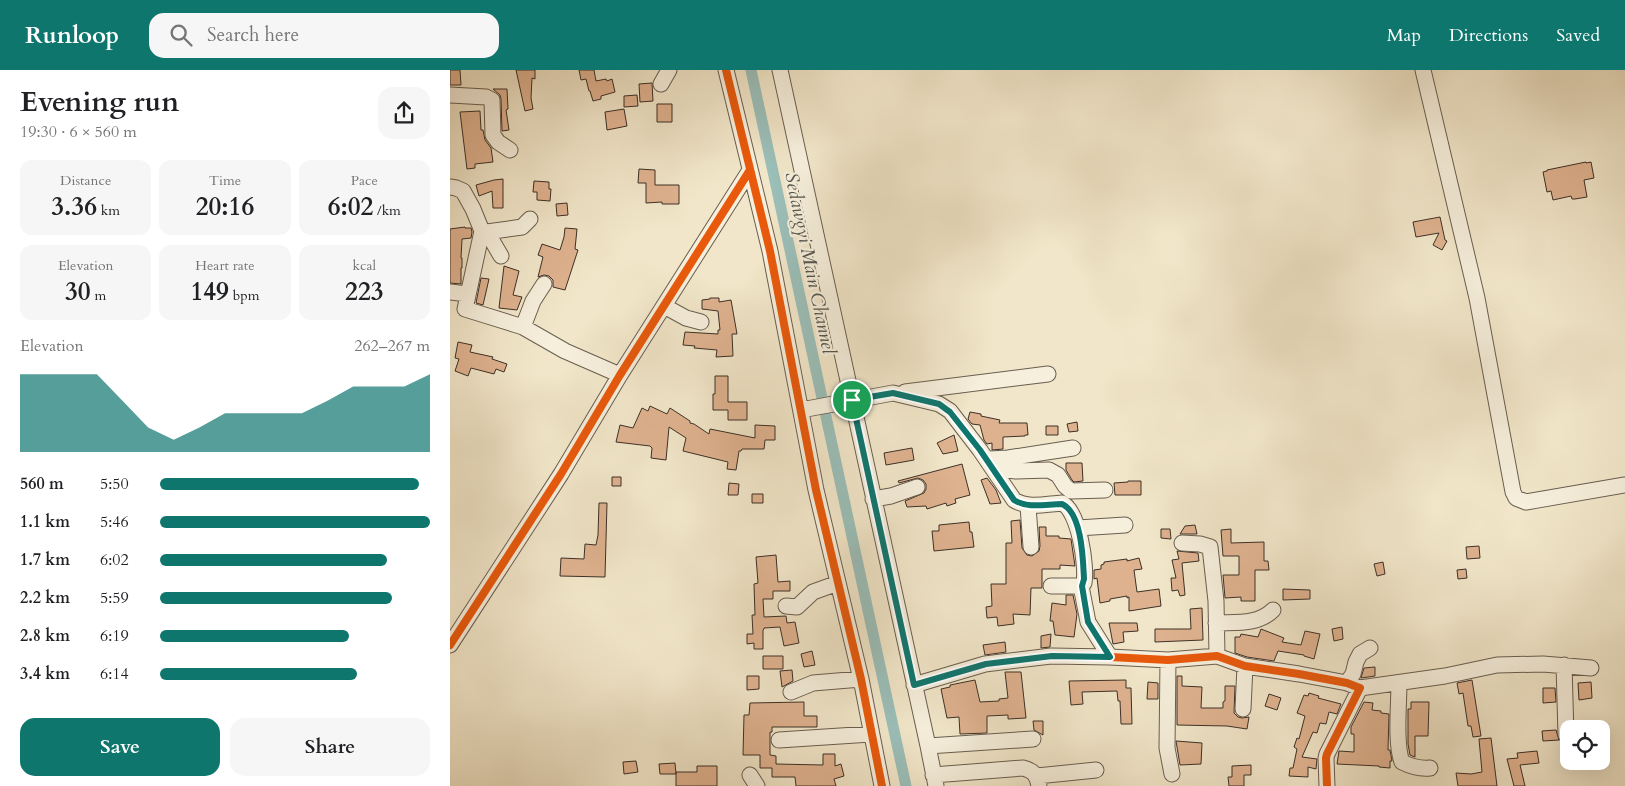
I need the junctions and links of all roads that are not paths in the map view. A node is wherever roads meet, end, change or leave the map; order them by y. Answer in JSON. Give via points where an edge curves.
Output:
{"nodes":[{"id":1,"x":669,"y":70,"type":"edge"},
{"id":2,"x":726,"y":70,"type":"edge"},
{"id":3,"x":780,"y":70,"type":"edge"},
{"id":4,"x":1423,"y":70,"type":"edge"},
{"id":5,"x":661,"y":84,"type":"dead end"},
{"id":6,"x":450,"y":95,"type":"edge"},
{"id":7,"x":510,"y":150,"type":"dead end"},
{"id":8,"x":750,"y":170,"type":"junction"},
{"id":9,"x":450,"y":186,"type":"edge"},
{"id":10,"x":530,"y":219,"type":"dead end"},
{"id":11,"x":485,"y":231,"type":"junction"},
{"id":12,"x":501,"y":256,"type":"dead end"},
{"id":13,"x":544,"y":284,"type":"dead end"},
{"id":14,"x":450,"y":292,"type":"edge"},
{"id":15,"x":467,"y":294,"type":"junction"},
{"id":16,"x":664,"y":306,"type":"junction"},
{"id":17,"x":701,"y":322,"type":"dead end"},
{"id":18,"x":523,"y":327,"type":"junction"},
{"id":19,"x":1048,"y":374,"type":"dead end"},
{"id":20,"x":620,"y":375,"type":"junction"},
{"id":21,"x":893,"y":393,"type":"junction"},
{"id":22,"x":846,"y":401,"type":"junction"},
{"id":23,"x":806,"y":409,"type":"junction"},
{"id":24,"x":1073,"y":448,"type":"dead end"},
{"id":25,"x":984,"y":455,"type":"junction"},
{"id":26,"x":1625,"y":485,"type":"edge"},
{"id":27,"x":917,"y":487,"type":"dead end"},
{"id":28,"x":1105,"y":490,"type":"dead end"},
{"id":29,"x":873,"y":500,"type":"junction"},
{"id":30,"x":1028,"y":506,"type":"junction"},
{"id":31,"x":1125,"y":526,"type":"dead end"},
{"id":32,"x":1078,"y":528,"type":"junction"},
{"id":33,"x":1182,"y":543,"type":"dead end"},
{"id":34,"x":1031,"y":547,"type":"dead end"},
{"id":35,"x":838,"y":583,"type":"junction"},
{"id":36,"x":1051,"y":586,"type":"dead end"},
{"id":37,"x":1082,"y":586,"type":"junction"},
{"id":38,"x":786,"y":606,"type":"dead end"},
{"id":39,"x":1273,"y":610,"type":"dead end"},
{"id":40,"x":1216,"y":622,"type":"junction"},
{"id":41,"x":450,"y":645,"type":"edge"},
{"id":42,"x":1370,"y":648,"type":"dead end"},
{"id":43,"x":1217,"y":656,"type":"junction"},
{"id":44,"x":1110,"y":657,"type":"junction"},
{"id":45,"x":1168,"y":660,"type":"junction"},
{"id":46,"x":1564,"y":665,"type":"junction"},
{"id":47,"x":1245,"y":666,"type":"junction"},
{"id":48,"x":1591,"y":668,"type":"dead end"},
{"id":49,"x":861,"y":679,"type":"junction"},
{"id":50,"x":1399,"y":683,"type":"junction"},
{"id":51,"x":914,"y":685,"type":"junction"},
{"id":52,"x":1353,"y":686,"type":"junction"},
{"id":53,"x":791,"y":692,"type":"dead end"},
{"id":54,"x":1243,"y":709,"type":"dead end"},
{"id":55,"x":1566,"y":720,"type":"edge"},
{"id":56,"x":871,"y":734,"type":"junction"},
{"id":57,"x":1033,"y":739,"type":"dead end"},
{"id":58,"x":779,"y":740,"type":"dead end"},
{"id":59,"x":928,"y":746,"type":"junction"},
{"id":60,"x":1430,"y":768,"type":"dead end"},
{"id":61,"x":1096,"y":770,"type":"dead end"},
{"id":62,"x":1172,"y":774,"type":"dead end"},
{"id":63,"x":934,"y":781,"type":"edge"},
{"id":64,"x":1038,"y":781,"type":"edge"},
{"id":65,"x":878,"y":784,"type":"edge"},
{"id":66,"x":1327,"y":786,"type":"edge"}],
"edges":[{"from":1,"to":5,"type":"street"},
{"from":2,"to":8,"type":"street"},
{"from":3,"to":22,"type":"street"},
{"from":4,"to":26,"type":"street","via":[[1477,298],[1513,492],[1516,498],[1526,502]]},
{"from":6,"to":7,"type":"street","via":[[490,98],[493,104],[493,135]]},
{"from":8,"to":16,"type":"street"},
{"from":8,"to":23,"type":"street"},
{"from":9,"to":11,"type":"street","via":[[463,192]]},
{"from":10,"to":11,"type":"street","via":[[522,227]]},
{"from":11,"to":12,"type":"street"},
{"from":11,"to":15,"type":"street"},
{"from":13,"to":18,"type":"street"},
{"from":14,"to":15,"type":"street"},
{"from":15,"to":18,"type":"street","via":[[465,309]]},
{"from":16,"to":17,"type":"street"},
{"from":16,"to":20,"type":"street"},
{"from":18,"to":20,"type":"street","via":[[565,351]]},
{"from":19,"to":21,"type":"street"},
{"from":20,"to":41,"type":"street","via":[[561,474]]},
{"from":21,"to":22,"type":"street"},
{"from":21,"to":25,"type":"street","via":[[939,404],[950,412]]},
{"from":22,"to":23,"type":"street"},
{"from":22,"to":29,"type":"street"},
{"from":23,"to":35,"type":"street","via":[[824,531]]},
{"from":24,"to":25,"type":"street","via":[[1008,458]]},
{"from":25,"to":28,"type":"street","via":[[998,469],[1055,472],[1072,491]]},
{"from":25,"to":30,"type":"street","via":[[1014,500]]},
{"from":27,"to":29,"type":"street"},
{"from":29,"to":51,"type":"street"},
{"from":30,"to":32,"type":"street","via":[[1067,506]]},
{"from":30,"to":34,"type":"street"},
{"from":31,"to":32,"type":"street"},
{"from":32,"to":37,"type":"street"},
{"from":33,"to":40,"type":"street","via":[[1210,547]]},
{"from":35,"to":38,"type":"street","via":[[813,592],[797,607]]},
{"from":35,"to":49,"type":"street"},
{"from":36,"to":37,"type":"street"},
{"from":37,"to":44,"type":"street","via":[[1088,622]]},
{"from":39,"to":40,"type":"street","via":[[1266,616],[1247,622]]},
{"from":40,"to":43,"type":"street"},
{"from":42,"to":52,"type":"street","via":[[1360,654],[1356,662]]},
{"from":43,"to":45,"type":"street"},
{"from":43,"to":47,"type":"street"},
{"from":44,"to":45,"type":"street"},
{"from":44,"to":51,"type":"street","via":[[1052,656],[986,664]]},
{"from":45,"to":62,"type":"street","via":[[1167,748]]},
{"from":46,"to":48,"type":"street"},
{"from":46,"to":50,"type":"street","via":[[1497,665]]},
{"from":46,"to":55,"type":"street"},
{"from":47,"to":52,"type":"street"},
{"from":47,"to":54,"type":"street"},
{"from":49,"to":53,"type":"street","via":[[813,683]]},
{"from":49,"to":56,"type":"street"},
{"from":50,"to":52,"type":"street"},
{"from":50,"to":60,"type":"street","via":[[1399,756],[1407,765]]},
{"from":51,"to":59,"type":"street"},
{"from":52,"to":66,"type":"street","via":[[1327,754]]},
{"from":56,"to":58,"type":"street"},
{"from":56,"to":65,"type":"street"},
{"from":57,"to":59,"type":"street"},
{"from":59,"to":63,"type":"street"},
{"from":61,"to":64,"type":"street"},
{"from":63,"to":64,"type":"street","via":[[1023,768],[1031,770]]}]}
